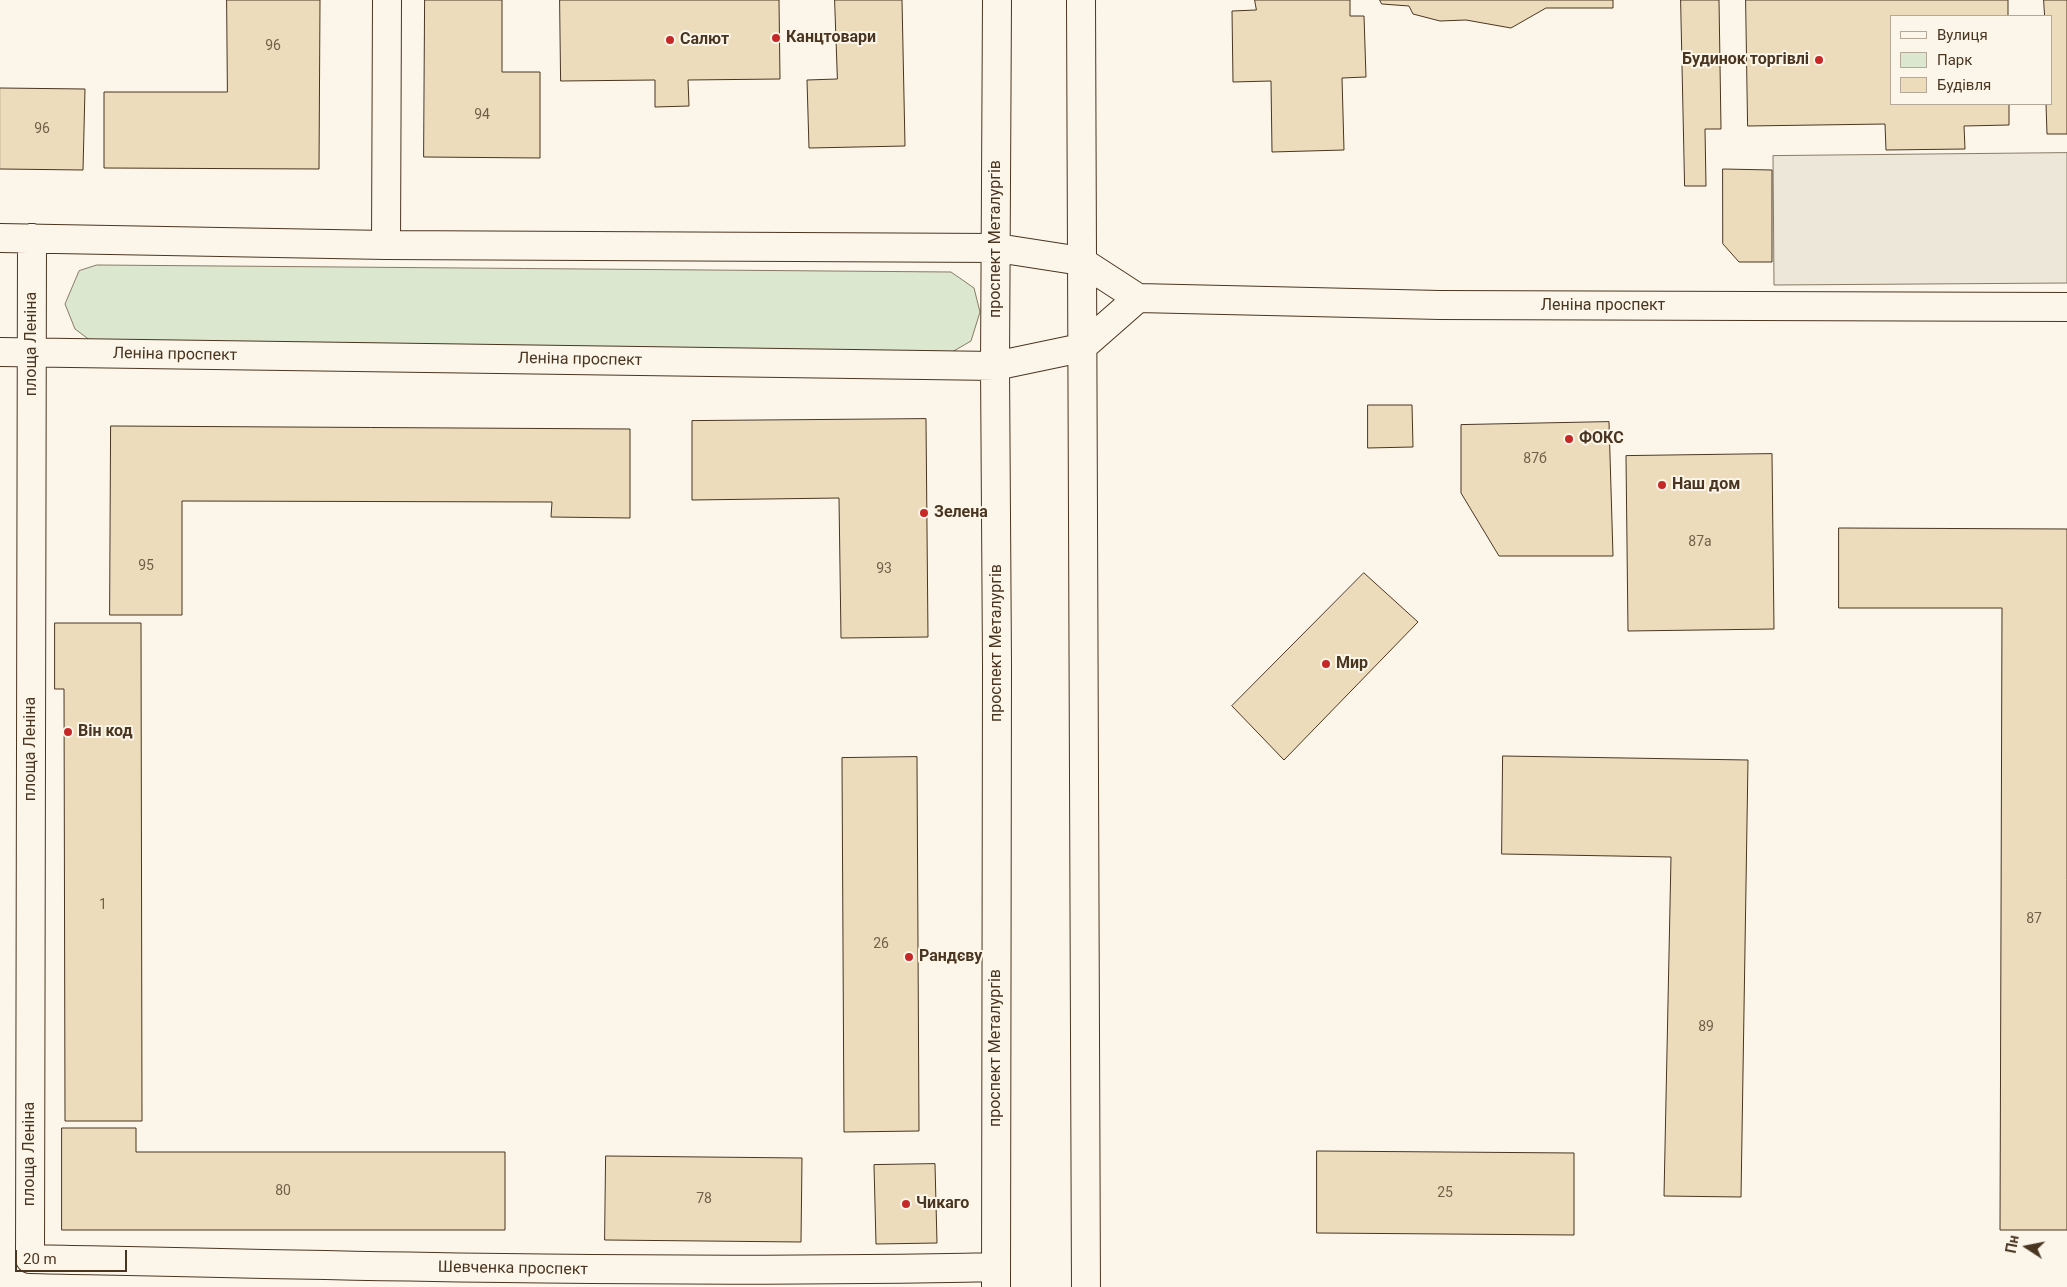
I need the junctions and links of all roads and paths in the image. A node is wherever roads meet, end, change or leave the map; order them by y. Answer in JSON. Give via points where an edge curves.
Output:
{"nodes":[{"id":1,"x":387,"y":0,"type":"edge"},
{"id":2,"x":997,"y":0,"type":"edge"},
{"id":3,"x":1081,"y":0,"type":"edge"},
{"id":4,"x":0,"y":238,"type":"edge"},
{"id":5,"x":32,"y":238,"type":"junction"},
{"id":6,"x":386,"y":245,"type":"junction"},
{"id":7,"x":997,"y":248,"type":"junction"},
{"id":8,"x":1081,"y":260,"type":"junction"},
{"id":9,"x":1138,"y":298,"type":"junction"},
{"id":10,"x":2067,"y":308,"type":"edge"},
{"id":11,"x":1081,"y":348,"type":"junction"},
{"id":12,"x":0,"y":352,"type":"edge"},
{"id":13,"x":31,"y":353,"type":"junction"},
{"id":14,"x":995,"y":366,"type":"junction"},
{"id":15,"x":30,"y":1259,"type":"joint"},
{"id":16,"x":996,"y":1277,"type":"edge"},
{"id":17,"x":1086,"y":1287,"type":"edge"}],
"edges":[{"from":1,"to":6,"type":"street"},
{"from":2,"to":7,"type":"street","name":"проспект Металургів"},
{"from":3,"to":8,"type":"street"},
{"from":4,"to":5,"type":"street"},
{"from":5,"to":6,"type":"street"},
{"from":5,"to":13,"type":"street","name":"площа Леніна"},
{"from":6,"to":7,"type":"street"},
{"from":7,"to":8,"type":"street"},
{"from":7,"to":14,"type":"street","name":"проспект Металургів"},
{"from":8,"to":9,"type":"street"},
{"from":8,"to":11,"type":"street"},
{"from":9,"to":10,"type":"street","name":"Леніна проспект","via":[[1440,305]]},
{"from":9,"to":11,"type":"street","name":"Леніна проспект"},
{"from":11,"to":14,"type":"street","name":"Леніна проспект"},
{"from":11,"to":17,"type":"street"},
{"from":12,"to":13,"type":"street","name":"Леніна проспект"},
{"from":13,"to":14,"type":"street","name":"Леніна проспект"},
{"from":13,"to":15,"type":"street","name":"площа Леніна"},
{"from":14,"to":16,"type":"street","name":"проспект Металургів"},
{"from":15,"to":16,"type":"street","name":"Шевченка проспект","via":[[530,1270],[823,1271]]}]}
